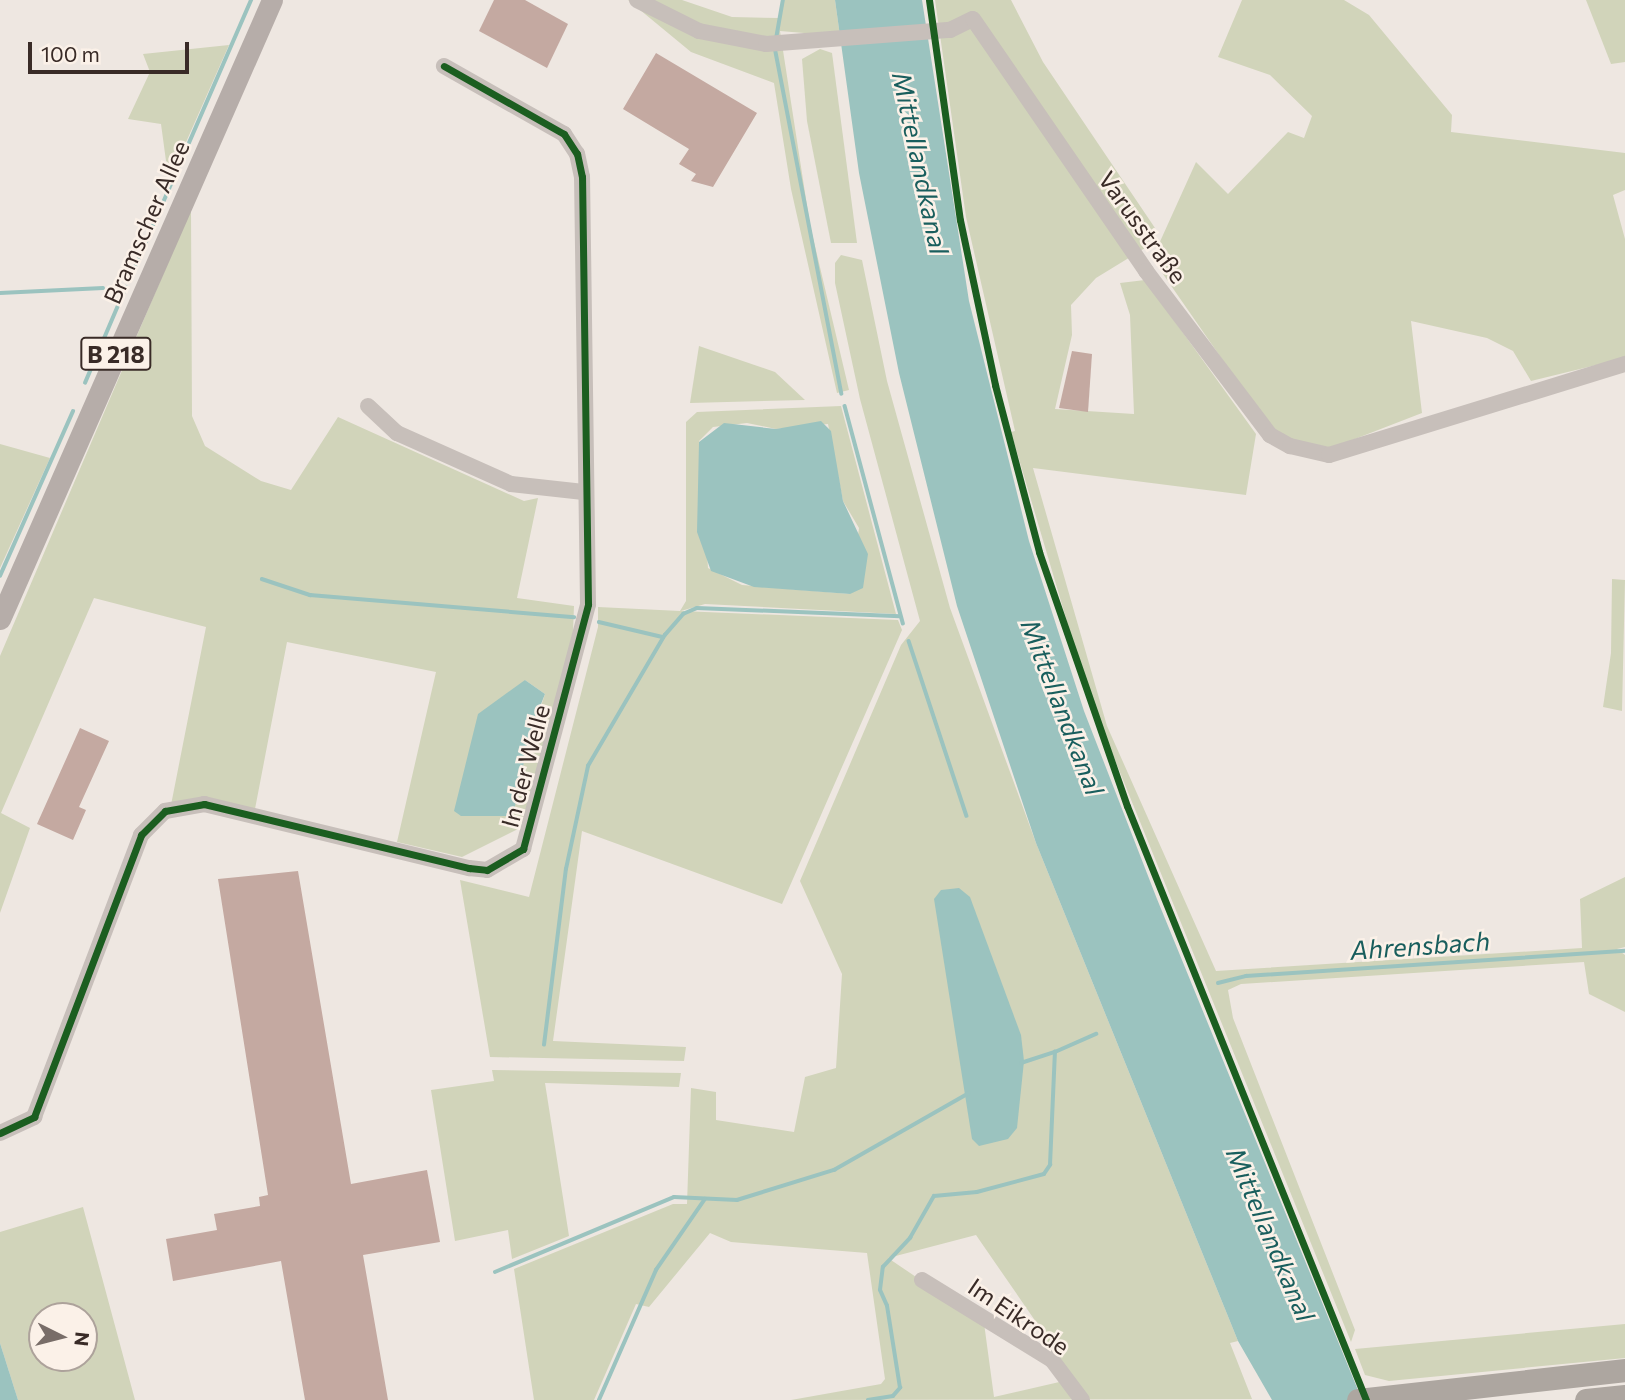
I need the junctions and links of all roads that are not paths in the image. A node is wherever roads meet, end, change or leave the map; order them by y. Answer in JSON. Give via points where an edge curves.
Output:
{"nodes":[{"id":1,"x":272,"y":0,"type":"edge"},
{"id":2,"x":637,"y":0,"type":"edge"},
{"id":3,"x":444,"y":66,"type":"dead end"},
{"id":4,"x":1625,"y":364,"type":"edge"},
{"id":5,"x":368,"y":406,"type":"dead end"},
{"id":6,"x":584,"y":492,"type":"junction"},
{"id":7,"x":3,"y":605,"type":"edge"},
{"id":8,"x":0,"y":1133,"type":"edge"},
{"id":9,"x":922,"y":1280,"type":"dead end"},
{"id":10,"x":1625,"y":1370,"type":"edge"},
{"id":11,"x":1625,"y":1396,"type":"edge"},
{"id":12,"x":1366,"y":1399,"type":"edge"},
{"id":13,"x":1082,"y":1400,"type":"edge"},
{"id":14,"x":1586,"y":1400,"type":"edge"}],
"edges":[{"from":1,"to":7,"type":"main road","name":"Bramscher Allee","number":"B 218"},
{"from":2,"to":4,"type":"street","name":"Varusstraße","via":[[699,31],[774,44],[950,30],[973,19],[1146,271],[1279,442],[1329,455]]},
{"from":3,"to":6,"type":"street","name":"In der Welle","via":[[564,134],[577,154],[582,177]]},
{"from":5,"to":6,"type":"street","via":[[397,433],[511,484]]},
{"from":6,"to":8,"type":"street","name":"In der Welle","via":[[588,604],[523,849],[515,858],[487,870],[469,868],[204,804],[165,811],[141,835],[34,1117]]},
{"from":9,"to":13,"type":"street","name":"Im Eikrode","via":[[1052,1360]]},
{"from":10,"to":12,"type":"highway"},
{"from":11,"to":14,"type":"highway"}]}
